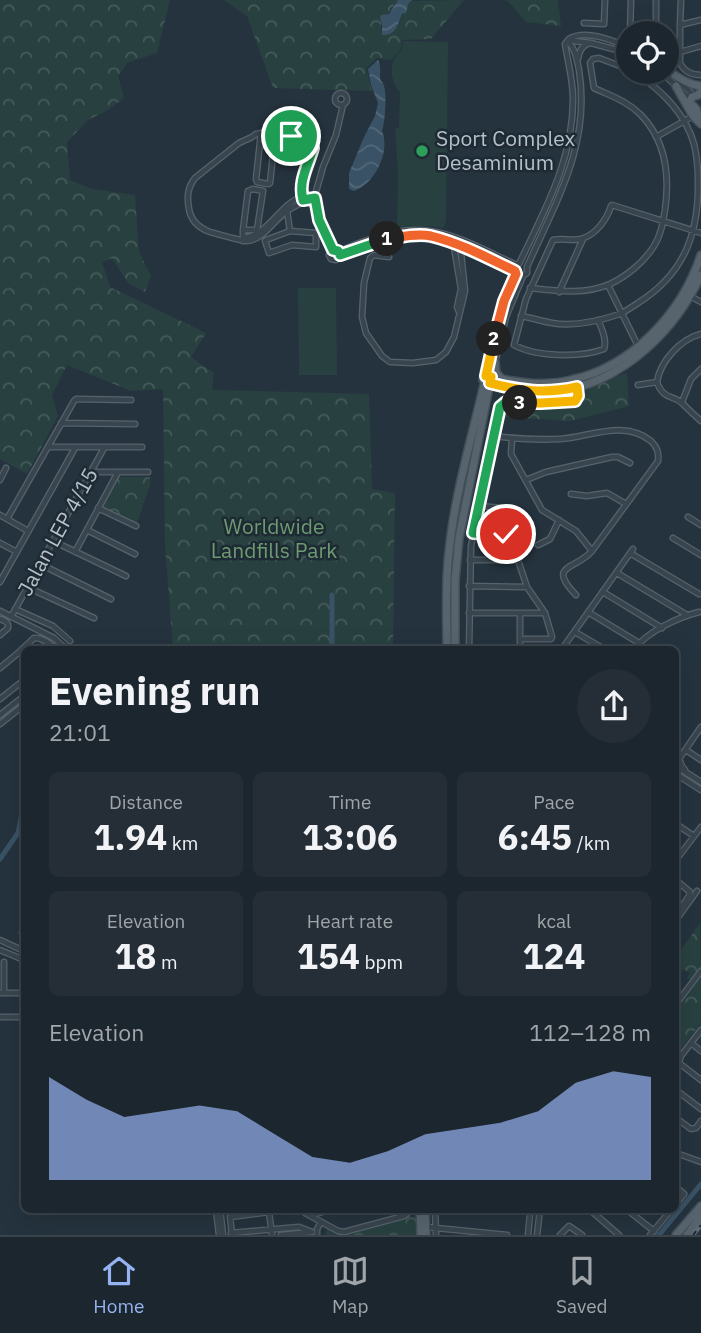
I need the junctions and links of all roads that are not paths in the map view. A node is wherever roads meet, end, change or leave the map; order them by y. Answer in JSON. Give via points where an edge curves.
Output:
{"nodes":[{"id":1,"x":605,"y":0,"type":"edge"},
{"id":2,"x":631,"y":0,"type":"edge"},
{"id":3,"x":656,"y":0,"type":"edge"},
{"id":4,"x":681,"y":0,"type":"edge"},
{"id":5,"x":701,"y":20,"type":"edge"},
{"id":6,"x":630,"y":21,"type":"edge"},
{"id":7,"x":656,"y":21,"type":"edge"},
{"id":8,"x":584,"y":23,"type":"dead end"},
{"id":9,"x":680,"y":26,"type":"junction"},
{"id":10,"x":568,"y":40,"type":"junction"},
{"id":11,"x":591,"y":43,"type":"junction"},
{"id":12,"x":616,"y":43,"type":"edge"},
{"id":13,"x":701,"y":46,"type":"edge"},
{"id":14,"x":616,"y":50,"type":"edge"},
{"id":15,"x":680,"y":52,"type":"junction"},
{"id":16,"x":578,"y":64,"type":"junction"},
{"id":17,"x":616,"y":64,"type":"edge"},
{"id":18,"x":701,"y":75,"type":"edge"},
{"id":19,"x":679,"y":78,"type":"edge"},
{"id":20,"x":679,"y":80,"type":"edge"},
{"id":21,"x":651,"y":84,"type":"edge"},
{"id":22,"x":676,"y":86,"type":"joint"},
{"id":23,"x":701,"y":86,"type":"edge"},
{"id":24,"x":697,"y":96,"type":"edge"},
{"id":25,"x":343,"y":105,"type":"dead end"},
{"id":26,"x":697,"y":110,"type":"edge"},
{"id":27,"x":684,"y":121,"type":"junction"},
{"id":28,"x":701,"y":124,"type":"edge"},
{"id":29,"x":656,"y":137,"type":"junction"},
{"id":30,"x":260,"y":138,"type":"junction"},
{"id":31,"x":315,"y":196,"type":"junction"},
{"id":32,"x":303,"y":198,"type":"junction"},
{"id":33,"x":286,"y":209,"type":"junction"},
{"id":34,"x":664,"y":220,"type":"junction"},
{"id":35,"x":243,"y":230,"type":"junction"},
{"id":36,"x":694,"y":230,"type":"junction"},
{"id":37,"x":290,"y":231,"type":"junction"},
{"id":38,"x":701,"y":233,"type":"edge"},
{"id":39,"x":243,"y":239,"type":"junction"},
{"id":40,"x":583,"y":239,"type":"junction"},
{"id":41,"x":448,"y":242,"type":"junction"},
{"id":42,"x":467,"y":249,"type":"junction"},
{"id":43,"x":337,"y":252,"type":"junction"},
{"id":44,"x":701,"y":255,"type":"edge"},
{"id":45,"x":389,"y":257,"type":"dead end"},
{"id":46,"x":517,"y":268,"type":"junction"},
{"id":47,"x":527,"y":268,"type":"junction"},
{"id":48,"x":538,"y":272,"type":"junction"},
{"id":49,"x":701,"y":275,"type":"edge"},
{"id":50,"x":523,"y":276,"type":"junction"},
{"id":51,"x":608,"y":285,"type":"junction"},
{"id":52,"x":530,"y":288,"type":"junction"},
{"id":53,"x":559,"y":292,"type":"junction"},
{"id":54,"x":687,"y":294,"type":"junction"},
{"id":55,"x":701,"y":302,"type":"edge"},
{"id":56,"x":459,"y":313,"type":"junction"},
{"id":57,"x":622,"y":313,"type":"junction"},
{"id":58,"x":521,"y":316,"type":"junction"},
{"id":59,"x":598,"y":320,"type":"junction"},
{"id":60,"x":701,"y":334,"type":"edge"},
{"id":61,"x":638,"y":346,"type":"junction"},
{"id":62,"x":492,"y":361,"type":"junction"},
{"id":63,"x":701,"y":369,"type":"edge"},
{"id":64,"x":488,"y":379,"type":"junction"},
{"id":65,"x":657,"y":382,"type":"junction"},
{"id":66,"x":504,"y":383,"type":"junction"},
{"id":67,"x":638,"y":385,"type":"dead end"},
{"id":68,"x":577,"y":387,"type":"junction"},
{"id":69,"x":131,"y":400,"type":"dead end"},
{"id":70,"x":483,"y":400,"type":"junction"},
{"id":71,"x":682,"y":402,"type":"junction"},
{"id":72,"x":701,"y":421,"type":"edge"},
{"id":73,"x":61,"y":423,"type":"junction"},
{"id":74,"x":135,"y":424,"type":"dead end"},
{"id":75,"x":494,"y":436,"type":"junction"},
{"id":76,"x":512,"y":439,"type":"junction"},
{"id":77,"x":48,"y":447,"type":"junction"},
{"id":78,"x":104,"y":447,"type":"junction"},
{"id":79,"x":142,"y":447,"type":"dead end"},
{"id":80,"x":75,"y":448,"type":"junction"},
{"id":81,"x":630,"y":463,"type":"dead end"},
{"id":82,"x":6,"y":468,"type":"dead end"},
{"id":83,"x":90,"y":472,"type":"junction"},
{"id":84,"x":118,"y":472,"type":"junction"},
{"id":85,"x":148,"y":472,"type":"dead end"},
{"id":86,"x":0,"y":480,"type":"edge"},
{"id":87,"x":526,"y":480,"type":"junction"},
{"id":88,"x":571,"y":494,"type":"dead end"},
{"id":89,"x":626,"y":504,"type":"junction"},
{"id":90,"x":479,"y":506,"type":"junction"},
{"id":91,"x":98,"y":508,"type":"junction"},
{"id":92,"x":502,"y":508,"type":"dead end"},
{"id":93,"x":0,"y":515,"type":"edge"},
{"id":94,"x":688,"y":517,"type":"dead end"},
{"id":95,"x":7,"y":519,"type":"junction"},
{"id":96,"x":559,"y":520,"type":"junction"},
{"id":97,"x":701,"y":525,"type":"edge"},
{"id":98,"x":136,"y":526,"type":"dead end"},
{"id":99,"x":87,"y":530,"type":"junction"},
{"id":100,"x":29,"y":531,"type":"junction"},
{"id":101,"x":473,"y":533,"type":"junction"},
{"id":102,"x":506,"y":534,"type":"dead end"},
{"id":103,"x":673,"y":538,"type":"dead end"},
{"id":104,"x":52,"y":541,"type":"junction"},
{"id":105,"x":0,"y":543,"type":"edge"},
{"id":106,"x":538,"y":545,"type":"dead end"},
{"id":107,"x":513,"y":547,"type":"dead end"},
{"id":108,"x":592,"y":551,"type":"junction"},
{"id":109,"x":17,"y":552,"type":"junction"},
{"id":110,"x":75,"y":552,"type":"junction"},
{"id":111,"x":135,"y":554,"type":"dead end"},
{"id":112,"x":701,"y":555,"type":"edge"},
{"id":113,"x":470,"y":560,"type":"junction"},
{"id":114,"x":517,"y":560,"type":"junction"},
{"id":115,"x":40,"y":564,"type":"junction"},
{"id":116,"x":3,"y":571,"type":"edge"},
{"id":117,"x":617,"y":573,"type":"junction"},
{"id":118,"x":126,"y":576,"type":"dead end"},
{"id":119,"x":0,"y":582,"type":"edge"},
{"id":120,"x":469,"y":586,"type":"junction"},
{"id":121,"x":27,"y":587,"type":"junction"},
{"id":122,"x":527,"y":587,"type":"junction"},
{"id":123,"x":603,"y":592,"type":"junction"},
{"id":124,"x":699,"y":594,"type":"dead end"},
{"id":125,"x":576,"y":595,"type":"dead end"},
{"id":126,"x":110,"y":599,"type":"dead end"},
{"id":127,"x":15,"y":609,"type":"junction"},
{"id":128,"x":0,"y":611,"type":"edge"},
{"id":129,"x":588,"y":612,"type":"junction"},
{"id":130,"x":699,"y":612,"type":"dead end"},
{"id":131,"x":469,"y":613,"type":"junction"},
{"id":132,"x":520,"y":613,"type":"junction"},
{"id":133,"x":545,"y":613,"type":"junction"},
{"id":134,"x":687,"y":615,"type":"junction"},
{"id":135,"x":11,"y":617,"type":"junction"},
{"id":136,"x":94,"y":618,"type":"dead end"},
{"id":137,"x":0,"y":619,"type":"edge"},
{"id":138,"x":662,"y":628,"type":"junction"},
{"id":139,"x":575,"y":632,"type":"junction"},
{"id":140,"x":0,"y":635,"type":"edge"},
{"id":141,"x":520,"y":639,"type":"junction"},
{"id":142,"x":70,"y":641,"type":"dead end"},
{"id":143,"x":639,"y":643,"type":"junction"},
{"id":144,"x":25,"y":646,"type":"edge"},
{"id":145,"x":52,"y":646,"type":"edge"},
{"id":146,"x":63,"y":646,"type":"edge"},
{"id":147,"x":447,"y":646,"type":"edge"},
{"id":148,"x":455,"y":646,"type":"edge"},
{"id":149,"x":469,"y":646,"type":"edge"},
{"id":150,"x":520,"y":646,"type":"edge"},
{"id":151,"x":564,"y":646,"type":"edge"},
{"id":152,"x":599,"y":646,"type":"edge"},
{"id":153,"x":637,"y":646,"type":"edge"},
{"id":154,"x":21,"y":649,"type":"edge"},
{"id":155,"x":0,"y":668,"type":"edge"},
{"id":156,"x":21,"y":682,"type":"edge"},
{"id":157,"x":0,"y":699,"type":"edge"},
{"id":158,"x":21,"y":699,"type":"edge"},
{"id":159,"x":11,"y":707,"type":"junction"},
{"id":160,"x":21,"y":708,"type":"edge"},
{"id":161,"x":16,"y":712,"type":"junction"},
{"id":162,"x":0,"y":715,"type":"edge"},
{"id":163,"x":0,"y":724,"type":"edge"},
{"id":164,"x":700,"y":730,"type":"edge"},
{"id":165,"x":686,"y":750,"type":"junction"},
{"id":166,"x":679,"y":757,"type":"edge"},
{"id":167,"x":701,"y":760,"type":"edge"},
{"id":168,"x":679,"y":761,"type":"edge"},
{"id":169,"x":679,"y":768,"type":"edge"},
{"id":170,"x":691,"y":775,"type":"junction"},
{"id":171,"x":679,"y":776,"type":"edge"},
{"id":172,"x":700,"y":782,"type":"edge"},
{"id":173,"x":701,"y":790,"type":"edge"},
{"id":174,"x":679,"y":826,"type":"edge"},
{"id":175,"x":700,"y":828,"type":"edge"},
{"id":176,"x":684,"y":830,"type":"junction"},
{"id":177,"x":694,"y":836,"type":"junction"},
{"id":178,"x":688,"y":844,"type":"junction"},
{"id":179,"x":679,"y":856,"type":"edge"},
{"id":180,"x":679,"y":883,"type":"edge"},
{"id":181,"x":697,"y":891,"type":"dead end"},
{"id":182,"x":679,"y":911,"type":"edge"},
{"id":183,"x":679,"y":916,"type":"edge"},
{"id":184,"x":0,"y":940,"type":"edge"},
{"id":185,"x":0,"y":950,"type":"edge"},
{"id":186,"x":21,"y":950,"type":"edge"},
{"id":187,"x":21,"y":959,"type":"edge"},
{"id":188,"x":4,"y":962,"type":"dead end"},
{"id":189,"x":701,"y":971,"type":"edge"},
{"id":190,"x":2,"y":993,"type":"edge"},
{"id":191,"x":21,"y":993,"type":"edge"},
{"id":192,"x":679,"y":1000,"type":"edge"},
{"id":193,"x":0,"y":1017,"type":"edge"},
{"id":194,"x":21,"y":1017,"type":"edge"},
{"id":195,"x":701,"y":1030,"type":"edge"},
{"id":196,"x":691,"y":1044,"type":"junction"},
{"id":197,"x":701,"y":1051,"type":"edge"},
{"id":198,"x":679,"y":1063,"type":"joint"},
{"id":199,"x":701,"y":1080,"type":"edge"},
{"id":200,"x":679,"y":1092,"type":"edge"},
{"id":201,"x":701,"y":1109,"type":"edge"},
{"id":202,"x":679,"y":1120,"type":"edge"},
{"id":203,"x":701,"y":1121,"type":"edge"},
{"id":204,"x":679,"y":1154,"type":"edge"},
{"id":205,"x":701,"y":1162,"type":"edge"},
{"id":206,"x":701,"y":1206,"type":"edge"},
{"id":207,"x":218,"y":1213,"type":"edge"},
{"id":208,"x":262,"y":1213,"type":"edge"},
{"id":209,"x":270,"y":1213,"type":"edge"},
{"id":210,"x":305,"y":1213,"type":"edge"},
{"id":211,"x":320,"y":1213,"type":"edge"},
{"id":212,"x":407,"y":1213,"type":"edge"},
{"id":213,"x":421,"y":1213,"type":"edge"},
{"id":214,"x":425,"y":1213,"type":"edge"},
{"id":215,"x":435,"y":1213,"type":"edge"},
{"id":216,"x":528,"y":1213,"type":"edge"},
{"id":217,"x":540,"y":1213,"type":"edge"},
{"id":218,"x":594,"y":1213,"type":"edge"},
{"id":219,"x":630,"y":1213,"type":"edge"},
{"id":220,"x":667,"y":1213,"type":"edge"},
{"id":221,"x":311,"y":1216,"type":"junction"},
{"id":222,"x":701,"y":1216,"type":"edge"},
{"id":223,"x":321,"y":1222,"type":"junction"},
{"id":224,"x":436,"y":1228,"type":"junction"},
{"id":225,"x":272,"y":1232,"type":"edge"},
{"id":226,"x":425,"y":1232,"type":"edge"},
{"id":227,"x":652,"y":1233,"type":"edge"},
{"id":228,"x":232,"y":1234,"type":"edge"},
{"id":229,"x":314,"y":1234,"type":"edge"},
{"id":230,"x":221,"y":1235,"type":"edge"},
{"id":231,"x":281,"y":1235,"type":"edge"},
{"id":232,"x":436,"y":1235,"type":"edge"},
{"id":233,"x":507,"y":1235,"type":"edge"},
{"id":234,"x":528,"y":1235,"type":"edge"},
{"id":235,"x":537,"y":1235,"type":"edge"},
{"id":236,"x":560,"y":1235,"type":"edge"},
{"id":237,"x":582,"y":1235,"type":"edge"},
{"id":238,"x":620,"y":1235,"type":"edge"},
{"id":239,"x":676,"y":1235,"type":"edge"},
{"id":240,"x":687,"y":1235,"type":"edge"}],
"edges":[{"from":1,"to":8,"type":"street","via":[[604,24]]},
{"from":2,"to":6,"type":"street"},
{"from":3,"to":7,"type":"street"},
{"from":4,"to":9,"type":"street"},
{"from":5,"to":9,"type":"street"},
{"from":9,"to":15,"type":"street"},
{"from":10,"to":11,"type":"street"},
{"from":10,"to":12,"type":"street","via":[[584,35]]},
{"from":10,"to":16,"type":"street"},
{"from":10,"to":46,"type":"street","via":[[573,96],[567,155]]},
{"from":11,"to":14,"type":"street"},
{"from":11,"to":16,"type":"street","via":[[581,48]]},
{"from":13,"to":15,"type":"street"},
{"from":15,"to":18,"type":"street","via":[[686,70]]},
{"from":16,"to":47,"type":"street","via":[[581,115],[575,153]]},
{"from":17,"to":29,"type":"street","via":[[599,58],[591,61],[594,88],[631,106]]},
{"from":19,"to":23,"type":"main road"},
{"from":20,"to":24,"type":"street"},
{"from":21,"to":27,"type":"street"},
{"from":22,"to":24,"type":"street"},
{"from":22,"to":26,"type":"main road"},
{"from":24,"to":26,"type":"main road","via":[[691,105]]},
{"from":25,"to":31,"type":"street"},
{"from":26,"to":27,"type":"street"},
{"from":26,"to":28,"type":"main road"},
{"from":27,"to":29,"type":"street"},
{"from":27,"to":36,"type":"street","via":[[697,160]]},
{"from":29,"to":34,"type":"street","via":[[667,176]]},
{"from":30,"to":30,"type":"street","via":[[274,144],[268,184],[256,181]]},
{"from":30,"to":32,"type":"street","via":[[295,137],[313,148],[303,176]]},
{"from":30,"to":39,"type":"street","via":[[239,143],[198,175],[188,191],[194,222],[206,230]]},
{"from":31,"to":32,"type":"street"},
{"from":31,"to":43,"type":"street","via":[[319,220]]},
{"from":32,"to":33,"type":"street"},
{"from":33,"to":37,"type":"street"},
{"from":33,"to":39,"type":"street","via":[[259,237]]},
{"from":34,"to":36,"type":"street"},
{"from":34,"to":40,"type":"street","via":[[612,205],[602,225]]},
{"from":34,"to":51,"type":"street","via":[[659,238],[646,256]]},
{"from":35,"to":35,"type":"street","via":[[248,191],[263,191],[257,230]]},
{"from":35,"to":39,"type":"street"},
{"from":36,"to":38,"type":"street"},
{"from":36,"to":57,"type":"street","via":[[673,273],[657,290]]},
{"from":37,"to":37,"type":"street","via":[[316,233],[316,247],[292,246],[269,253],[265,241]]},
{"from":40,"to":48,"type":"street","via":[[554,239]]},
{"from":40,"to":53,"type":"street"},
{"from":41,"to":42,"type":"street"},
{"from":41,"to":43,"type":"street","via":[[408,236]]},
{"from":41,"to":56,"type":"street","via":[[454,247],[461,289]]},
{"from":42,"to":46,"type":"street"},
{"from":42,"to":56,"type":"street","via":[[461,253],[464,291]]},
{"from":43,"to":46,"type":"street","via":[[391,233],[431,231],[473,245]]},
{"from":44,"to":54,"type":"main road"},
{"from":45,"to":56,"type":"street","via":[[370,258],[364,283],[362,317],[366,333],[382,356],[390,362],[413,363],[440,357],[454,337]]},
{"from":46,"to":47,"type":"street","via":[[524,264]]},
{"from":46,"to":50,"type":"street"},
{"from":46,"to":62,"type":"street","via":[[499,315]]},
{"from":47,"to":48,"type":"street"},
{"from":47,"to":50,"type":"street"},
{"from":48,"to":52,"type":"street"},
{"from":49,"to":54,"type":"main road"},
{"from":50,"to":62,"type":"street"},
{"from":51,"to":53,"type":"street"},
{"from":51,"to":57,"type":"street"},
{"from":52,"to":53,"type":"street"},
{"from":52,"to":58,"type":"street"},
{"from":54,"to":55,"type":"street"},
{"from":54,"to":61,"type":"main road"},
{"from":54,"to":68,"type":"main road","via":[[675,318],[644,351]]},
{"from":57,"to":59,"type":"street"},
{"from":57,"to":61,"type":"street"},
{"from":58,"to":59,"type":"street","via":[[556,323]]},
{"from":58,"to":59,"type":"street","via":[[515,346],[551,354],[589,354],[604,349]]},
{"from":60,"to":65,"type":"street","via":[[669,356]]},
{"from":61,"to":66,"type":"main road","via":[[608,366],[569,381]]},
{"from":62,"to":64,"type":"street"},
{"from":62,"to":66,"type":"main road"},
{"from":62,"to":70,"type":"main road","via":[[480,390]]},
{"from":63,"to":71,"type":"street","via":[[691,379]]},
{"from":64,"to":66,"type":"main road"},
{"from":64,"to":70,"type":"main road"},
{"from":65,"to":67,"type":"street"},
{"from":65,"to":71,"type":"street","via":[[661,391]]},
{"from":66,"to":68,"type":"main road","via":[[537,392]]},
{"from":66,"to":70,"type":"main road"},
{"from":68,"to":75,"type":"street","via":[[577,399],[572,402],[503,404]]},
{"from":69,"to":73,"type":"street","via":[[76,400]]},
{"from":70,"to":147,"type":"main road","via":[[450,539]]},
{"from":70,"to":148,"type":"main road","via":[[456,557]]},
{"from":71,"to":72,"type":"street"},
{"from":73,"to":74,"type":"street"},
{"from":73,"to":77,"type":"street"},
{"from":75,"to":76,"type":"street"},
{"from":75,"to":90,"type":"street"},
{"from":76,"to":87,"type":"street","via":[[511,454]]},
{"from":76,"to":89,"type":"street","via":[[564,439],[620,430],[638,433],[656,447],[659,457]]},
{"from":77,"to":80,"type":"street"},
{"from":77,"to":95,"type":"street"},
{"from":78,"to":79,"type":"street"},
{"from":78,"to":80,"type":"street"},
{"from":78,"to":83,"type":"street","name":"Jalan LEP 4/15"},
{"from":80,"to":100,"type":"street"},
{"from":81,"to":87,"type":"street","via":[[611,457]]},
{"from":82,"to":86,"type":"street"},
{"from":83,"to":84,"type":"street"},
{"from":83,"to":104,"type":"street","name":"Jalan LEP 4/15"},
{"from":84,"to":85,"type":"street"},
{"from":84,"to":91,"type":"street"},
{"from":87,"to":96,"type":"street","via":[[542,510]]},
{"from":88,"to":89,"type":"street","via":[[607,493]]},
{"from":89,"to":108,"type":"street"},
{"from":90,"to":92,"type":"street"},
{"from":90,"to":101,"type":"street"},
{"from":91,"to":98,"type":"street"},
{"from":91,"to":99,"type":"street"},
{"from":93,"to":95,"type":"street"},
{"from":94,"to":97,"type":"street"},
{"from":95,"to":100,"type":"street"},
{"from":96,"to":106,"type":"street","via":[[550,539]]},
{"from":96,"to":108,"type":"street","via":[[576,531]]},
{"from":99,"to":110,"type":"street"},
{"from":99,"to":111,"type":"street"},
{"from":100,"to":109,"type":"street"},
{"from":101,"to":102,"type":"street"},
{"from":101,"to":113,"type":"street"},
{"from":103,"to":112,"type":"street"},
{"from":104,"to":110,"type":"street"},
{"from":104,"to":115,"type":"street","name":"Jalan LEP 4/15"},
{"from":105,"to":109,"type":"street"},
{"from":107,"to":114,"type":"street"},
{"from":108,"to":125,"type":"street","via":[[564,572]]},
{"from":109,"to":116,"type":"street"},
{"from":110,"to":118,"type":"street"},
{"from":113,"to":114,"type":"street"},
{"from":113,"to":120,"type":"street"},
{"from":114,"to":122,"type":"street"},
{"from":115,"to":121,"type":"street","name":"Jalan LEP 4/15"},
{"from":115,"to":126,"type":"street"},
{"from":116,"to":119,"type":"street"},
{"from":117,"to":123,"type":"street"},
{"from":117,"to":124,"type":"street","via":[[632,551]]},
{"from":117,"to":134,"type":"street"},
{"from":120,"to":122,"type":"street"},
{"from":120,"to":131,"type":"street"},
{"from":121,"to":127,"type":"street","name":"Jalan LEP 4/15"},
{"from":121,"to":136,"type":"street"},
{"from":122,"to":133,"type":"street"},
{"from":123,"to":129,"type":"street"},
{"from":123,"to":138,"type":"street"},
{"from":127,"to":135,"type":"street","name":"Jalan LEP 4/15"},
{"from":127,"to":142,"type":"street","via":[[53,626]]},
{"from":128,"to":135,"type":"street"},
{"from":129,"to":139,"type":"street"},
{"from":129,"to":143,"type":"street"},
{"from":130,"to":134,"type":"street"},
{"from":131,"to":132,"type":"street"},
{"from":131,"to":149,"type":"street"},
{"from":132,"to":133,"type":"street"},
{"from":132,"to":141,"type":"street"},
{"from":133,"to":141,"type":"street","via":[[551,639]]},
{"from":134,"to":138,"type":"street"},
{"from":135,"to":146,"type":"street"},
{"from":137,"to":140,"type":"street","via":[[8,628]]},
{"from":138,"to":143,"type":"street"},
{"from":139,"to":151,"type":"street"},
{"from":139,"to":152,"type":"street"},
{"from":141,"to":150,"type":"street"},
{"from":143,"to":153,"type":"street"},
{"from":144,"to":145,"type":"street","via":[[38,638]]},
{"from":154,"to":155,"type":"street"},
{"from":156,"to":157,"type":"street"},
{"from":158,"to":159,"type":"street"},
{"from":159,"to":161,"type":"street"},
{"from":159,"to":162,"type":"street"},
{"from":160,"to":161,"type":"street"},
{"from":161,"to":163,"type":"street"},
{"from":164,"to":165,"type":"street"},
{"from":165,"to":166,"type":"street"},
{"from":165,"to":167,"type":"street"},
{"from":168,"to":170,"type":"street"},
{"from":169,"to":170,"type":"street"},
{"from":170,"to":172,"type":"street"},
{"from":171,"to":173,"type":"street"},
{"from":174,"to":176,"type":"street"},
{"from":175,"to":176,"type":"street"},
{"from":175,"to":177,"type":"street"},
{"from":176,"to":177,"type":"street"},
{"from":176,"to":178,"type":"street"},
{"from":177,"to":178,"type":"street"},
{"from":178,"to":179,"type":"street"},
{"from":180,"to":182,"type":"street","via":[[690,892]]},
{"from":181,"to":183,"type":"street"},
{"from":184,"to":186,"type":"street"},
{"from":185,"to":187,"type":"street"},
{"from":188,"to":190,"type":"street"},
{"from":189,"to":192,"type":"street"},
{"from":190,"to":191,"type":"street"},
{"from":193,"to":194,"type":"street"},
{"from":195,"to":196,"type":"street"},
{"from":196,"to":197,"type":"street"},
{"from":196,"to":198,"type":"street"},
{"from":198,"to":199,"type":"street"},
{"from":200,"to":201,"type":"street"},
{"from":202,"to":203,"type":"street","via":[[690,1129]]},
{"from":204,"to":205,"type":"street"},
{"from":206,"to":239,"type":"main road"},
{"from":207,"to":230,"type":"street"},
{"from":208,"to":228,"type":"street","via":[[230,1217]]},
{"from":209,"to":225,"type":"street"},
{"from":210,"to":221,"type":"street"},
{"from":211,"to":221,"type":"street"},
{"from":212,"to":223,"type":"street","via":[[344,1232]]},
{"from":213,"to":226,"type":"main road"},
{"from":214,"to":226,"type":"main road"},
{"from":215,"to":224,"type":"street"},
{"from":216,"to":234,"type":"street"},
{"from":217,"to":235,"type":"street"},
{"from":218,"to":238,"type":"street"},
{"from":219,"to":227,"type":"street"},
{"from":220,"to":227,"type":"street"},
{"from":221,"to":223,"type":"street"},
{"from":222,"to":240,"type":"main road"},
{"from":223,"to":229,"type":"street"},
{"from":224,"to":226,"type":"street"},
{"from":224,"to":232,"type":"street"},
{"from":224,"to":233,"type":"street"},
{"from":225,"to":228,"type":"street"},
{"from":225,"to":229,"type":"street","via":[[299,1227]]},
{"from":229,"to":231,"type":"street"},
{"from":236,"to":237,"type":"street","via":[[569,1226]]}]}
